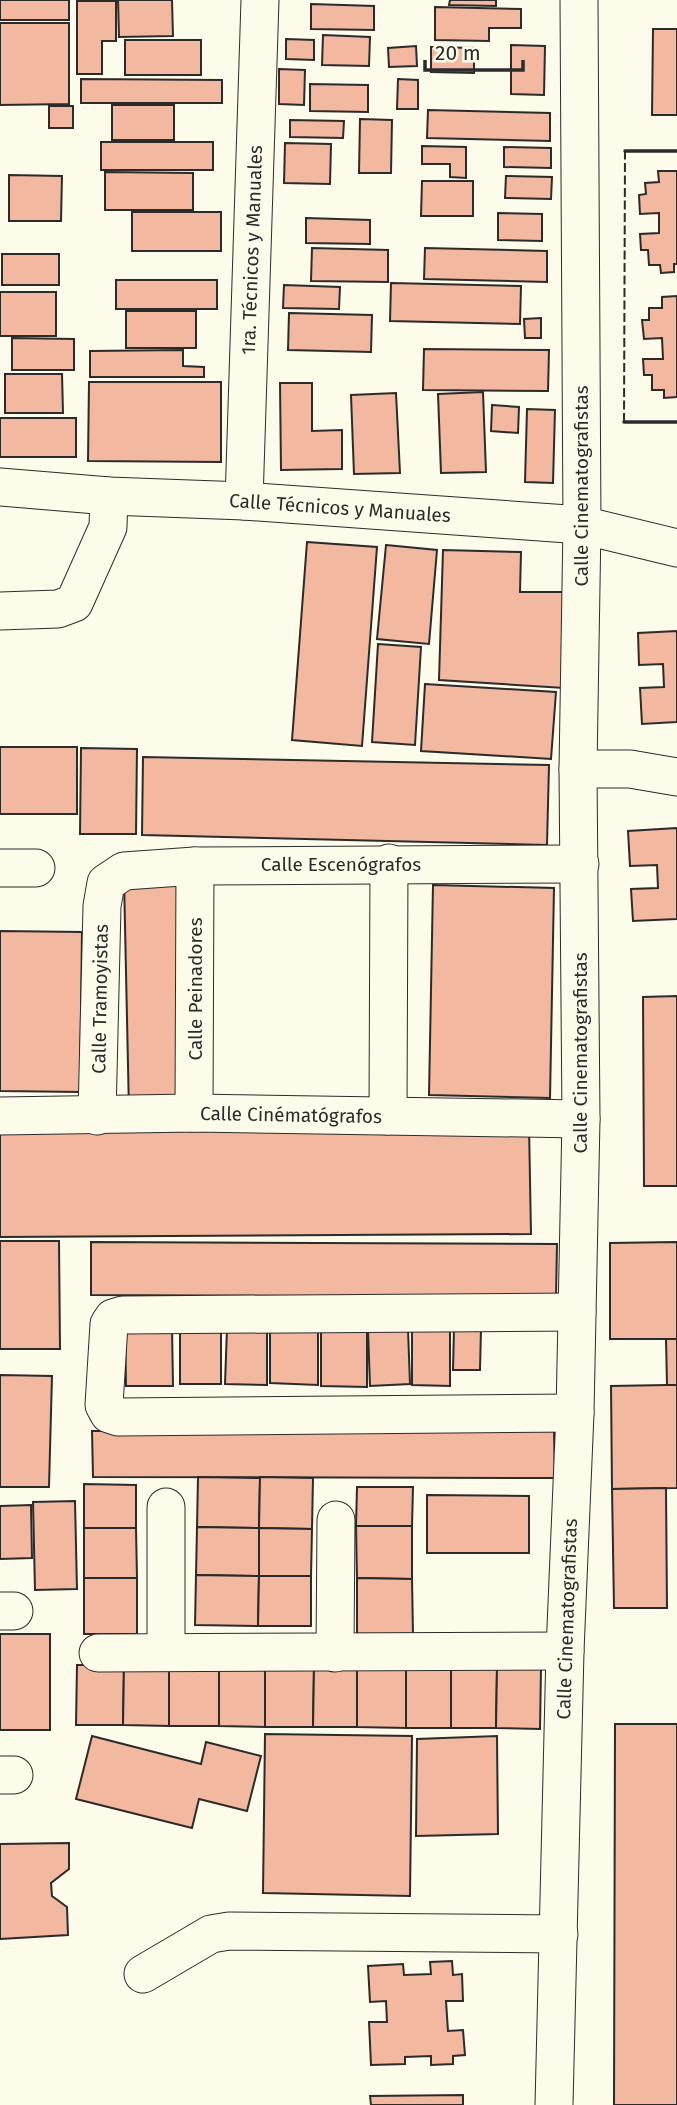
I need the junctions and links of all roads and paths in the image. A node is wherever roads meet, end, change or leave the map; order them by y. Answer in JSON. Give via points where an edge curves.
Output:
{"nodes":[{"id":1,"x":260,"y":0,"type":"edge"},
{"id":2,"x":579,"y":0,"type":"edge"},
{"id":3,"x":0,"y":487,"type":"edge"},
{"id":4,"x":109,"y":496,"type":"junction"},
{"id":5,"x":244,"y":501,"type":"junction"},
{"id":6,"x":582,"y":525,"type":"junction"},
{"id":7,"x":677,"y":548,"type":"edge"},
{"id":8,"x":0,"y":611,"type":"edge"},
{"id":9,"x":578,"y":769,"type":"junction"},
{"id":10,"x":677,"y":777,"type":"edge"},
{"id":11,"x":389,"y":863,"type":"junction"},
{"id":12,"x":580,"y":864,"type":"junction"},
{"id":13,"x":195,"y":866,"type":"junction"},
{"id":14,"x":0,"y":868,"type":"edge"},
{"id":15,"x":36,"y":868,"type":"dead end"},
{"id":16,"x":106,"y":883,"type":"joint"},
{"id":17,"x":194,"y":1113,"type":"junction"},
{"id":18,"x":0,"y":1116,"type":"edge"},
{"id":19,"x":97,"y":1116,"type":"junction"},
{"id":20,"x":388,"y":1116,"type":"junction"},
{"id":21,"x":581,"y":1119,"type":"junction"},
{"id":22,"x":578,"y":1312,"type":"junction"},
{"id":23,"x":575,"y":1413,"type":"junction"},
{"id":24,"x":166,"y":1507,"type":"dead end"},
{"id":25,"x":336,"y":1520,"type":"dead end"},
{"id":26,"x":565,"y":1651,"type":"junction"},
{"id":27,"x":166,"y":1652,"type":"junction"},
{"id":28,"x":98,"y":1653,"type":"dead end"},
{"id":29,"x":335,"y":1653,"type":"junction"},
{"id":30,"x":559,"y":1934,"type":"junction"},
{"id":31,"x":143,"y":1974,"type":"dead end"},
{"id":32,"x":554,"y":2105,"type":"edge"}],
"edges":[{"from":1,"to":5,"type":"street","name":"1ra. Técnicos y Manuales"},
{"from":2,"to":6,"type":"street","name":"Calle Cinematografistas"},
{"from":3,"to":4,"type":"street","name":"Calle Técnicos y Manuales"},
{"from":4,"to":5,"type":"street","name":"Calle Técnicos y Manuales"},
{"from":4,"to":8,"type":"street","via":[[108,527],[74,603],[58,609]]},
{"from":5,"to":6,"type":"street","name":"Calle Técnicos y Manuales"},
{"from":6,"to":7,"type":"street","name":"Calle Técnicos y Manuales"},
{"from":6,"to":9,"type":"street","name":"Calle Cinematografistas"},
{"from":9,"to":10,"type":"street","via":[[630,769]]},
{"from":9,"to":12,"type":"street","name":"Calle Cinematografistas"},
{"from":11,"to":12,"type":"street","name":"Calle Escenógrafos"},
{"from":11,"to":13,"type":"street","name":"Calle Escenógrafos"},
{"from":11,"to":20,"type":"street"},
{"from":12,"to":21,"type":"street","name":"Calle Cinematografistas"},
{"from":13,"to":16,"type":"street","name":"Calle Escenógrafos","via":[[124,871]]},
{"from":13,"to":17,"type":"street","name":"Calle Peinadores"},
{"from":14,"to":15,"type":"street"},
{"from":16,"to":19,"type":"street","name":"Calle Tramoyistas"},
{"from":17,"to":19,"type":"street","name":"Calle Cinématógrafos"},
{"from":17,"to":20,"type":"street","name":"Calle Cinématógrafos"},
{"from":18,"to":19,"type":"street","name":"Calle Cinématógrafos"},
{"from":20,"to":21,"type":"street","name":"Calle Cinématógrafos"},
{"from":21,"to":22,"type":"street","name":"Calle Cinematografistas"},
{"from":22,"to":23,"type":"street","name":"Calle Cinematografistas"},
{"from":22,"to":23,"type":"street","via":[[123,1315],[109,1324],[104,1405],[109,1414],[118,1417]]},
{"from":23,"to":26,"type":"street","name":"Calle Cinematografistas"},
{"from":24,"to":27,"type":"street"},
{"from":25,"to":29,"type":"street"},
{"from":26,"to":29,"type":"street"},
{"from":26,"to":30,"type":"street","name":"Calle Cinematografistas"},
{"from":27,"to":28,"type":"street"},
{"from":27,"to":29,"type":"street"},
{"from":30,"to":31,"type":"street","via":[[229,1931],[211,1934]]},
{"from":30,"to":32,"type":"street","name":"Calle Cinematografistas"}]}
